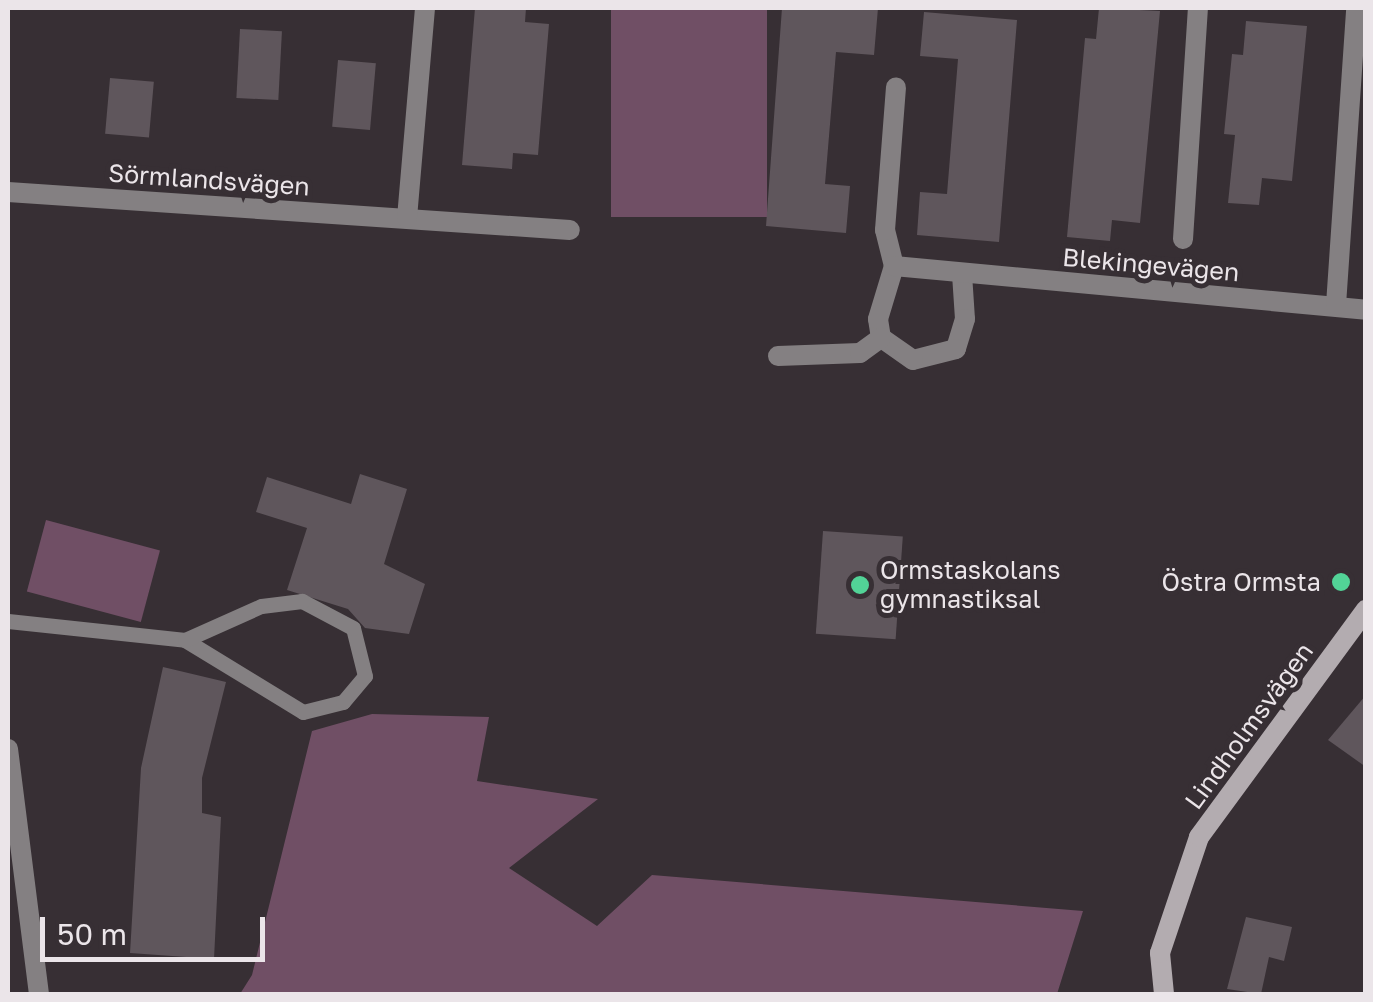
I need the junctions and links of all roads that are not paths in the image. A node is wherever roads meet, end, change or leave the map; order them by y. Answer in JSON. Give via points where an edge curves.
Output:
{"nodes":[{"id":1,"x":425,"y":8,"type":"edge"},
{"id":2,"x":1198,"y":8,"type":"edge"},
{"id":3,"x":1356,"y":8,"type":"edge"},
{"id":4,"x":896,"y":87,"type":"dead end"},
{"id":5,"x":8,"y":192,"type":"edge"},
{"id":6,"x":406,"y":218,"type":"junction"},
{"id":7,"x":570,"y":230,"type":"dead end"},
{"id":8,"x":1183,"y":239,"type":"dead end"},
{"id":9,"x":894,"y":266,"type":"junction"},
{"id":10,"x":962,"y":274,"type":"junction"},
{"id":11,"x":1336,"y":305,"type":"junction"},
{"id":12,"x":1366,"y":310,"type":"edge"},
{"id":13,"x":882,"y":338,"type":"junction"},
{"id":14,"x":778,"y":356,"type":"dead end"},
{"id":15,"x":1366,"y":610,"type":"edge"},
{"id":16,"x":8,"y":621,"type":"edge"},
{"id":17,"x":185,"y":640,"type":"junction"},
{"id":18,"x":8,"y":749,"type":"edge"},
{"id":19,"x":38,"y":994,"type":"edge"},
{"id":20,"x":1164,"y":994,"type":"edge"}],
"edges":[{"from":1,"to":6,"type":"street"},
{"from":2,"to":8,"type":"street"},
{"from":3,"to":11,"type":"street"},
{"from":4,"to":9,"type":"street","via":[[885,230]]},
{"from":5,"to":6,"type":"street","name":"Sörmlandsvägen"},
{"from":6,"to":7,"type":"street","name":"Sörmlandsvägen"},
{"from":9,"to":10,"type":"street","name":"Blekingevägen"},
{"from":9,"to":13,"type":"street","via":[[878,318]]},
{"from":10,"to":11,"type":"street","name":"Blekingevägen"},
{"from":10,"to":13,"type":"street","via":[[964,318],[956,348],[913,360]]},
{"from":11,"to":12,"type":"street","name":"Blekingevägen"},
{"from":13,"to":14,"type":"street","via":[[860,353]]},
{"from":15,"to":20,"type":"main road","name":"Lindholmsvägen","via":[[1199,837],[1160,953]]},
{"from":16,"to":17,"type":"lane"},
{"from":17,"to":17,"type":"lane","via":[[261,606],[302,600],[352,628],[365,676],[343,702],[303,712]]},
{"from":18,"to":19,"type":"street"}]}
